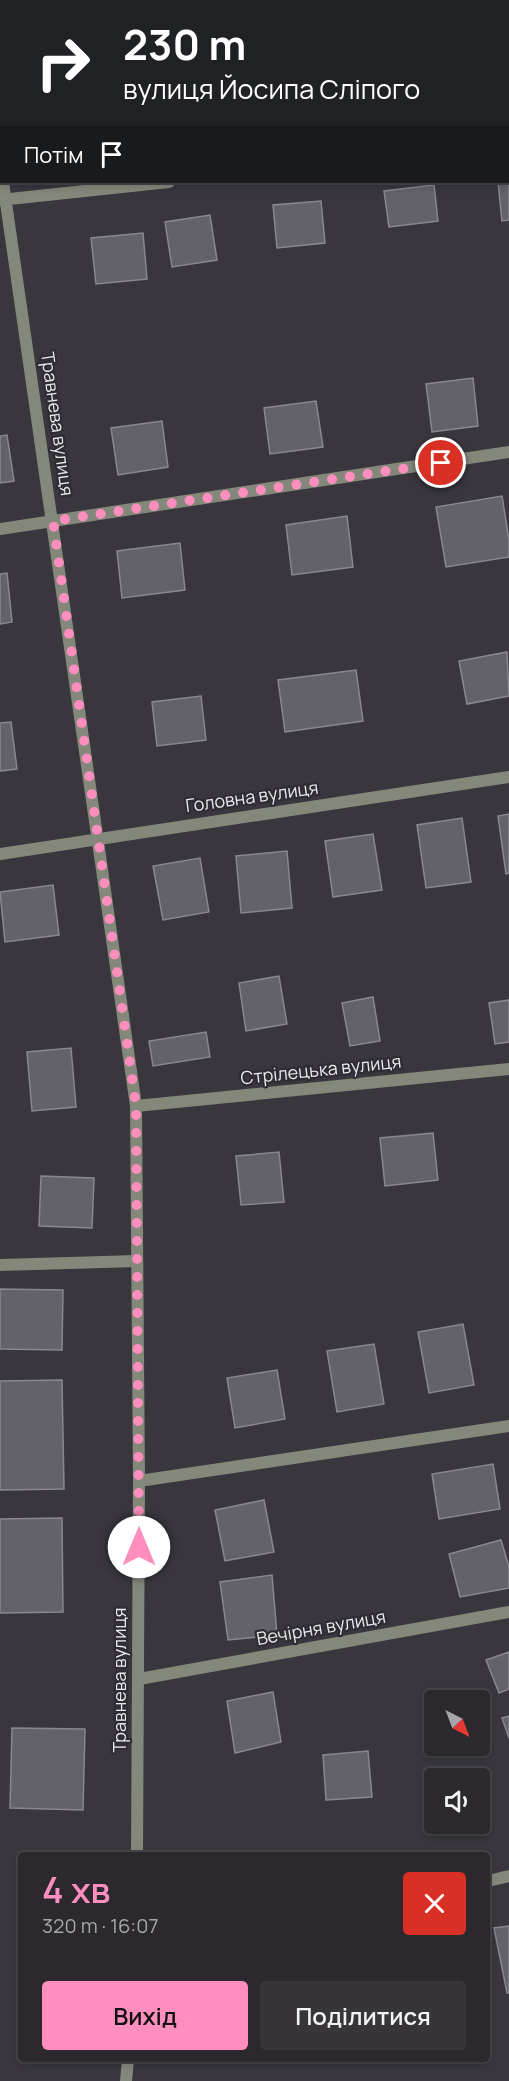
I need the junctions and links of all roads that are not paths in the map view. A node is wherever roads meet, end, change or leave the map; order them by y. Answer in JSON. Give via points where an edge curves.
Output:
{"nodes":[{"id":1,"x":3,"y":183,"type":"edge"},
{"id":2,"x":160,"y":183,"type":"edge"},
{"id":3,"x":3,"y":200,"type":"edge"},
{"id":4,"x":509,"y":452,"type":"edge"},
{"id":5,"x":53,"y":521,"type":"junction"},
{"id":6,"x":0,"y":529,"type":"edge"},
{"id":7,"x":509,"y":777,"type":"edge"},
{"id":8,"x":97,"y":838,"type":"junction"},
{"id":9,"x":0,"y":854,"type":"edge"},
{"id":10,"x":509,"y":1069,"type":"edge"},
{"id":11,"x":136,"y":1106,"type":"junction"},
{"id":12,"x":137,"y":1261,"type":"junction"},
{"id":13,"x":0,"y":1265,"type":"edge"},
{"id":14,"x":509,"y":1426,"type":"edge"},
{"id":15,"x":139,"y":1481,"type":"junction"},
{"id":16,"x":509,"y":1612,"type":"edge"},
{"id":17,"x":139,"y":1679,"type":"junction"},
{"id":18,"x":136,"y":1852,"type":"edge"},
{"id":19,"x":509,"y":1876,"type":"edge"},
{"id":20,"x":490,"y":1881,"type":"edge"},
{"id":21,"x":128,"y":2062,"type":"edge"},
{"id":22,"x":126,"y":2081,"type":"edge"}],
"edges":[{"from":1,"to":3,"type":"street","name":"Травнева вулиця"},
{"from":2,"to":3,"type":"street"},
{"from":3,"to":5,"type":"street","name":"Травнева вулиця"},
{"from":4,"to":5,"type":"street"},
{"from":5,"to":6,"type":"street"},
{"from":5,"to":8,"type":"street","name":"Травнева вулиця"},
{"from":7,"to":8,"type":"street","name":"Головна вулиця"},
{"from":8,"to":9,"type":"street","name":"Головна вулиця"},
{"from":8,"to":11,"type":"street","name":"Травнева вулиця"},
{"from":10,"to":11,"type":"street","name":"Стрілецька вулиця"},
{"from":11,"to":12,"type":"street","name":"Травнева вулиця"},
{"from":12,"to":13,"type":"street"},
{"from":12,"to":15,"type":"street","name":"Травнева вулиця"},
{"from":14,"to":15,"type":"street"},
{"from":15,"to":17,"type":"street","name":"Травнева вулиця"},
{"from":16,"to":17,"type":"street","name":"Вечірня вулиця"},
{"from":17,"to":18,"type":"street","name":"Травнева вулиця"},
{"from":19,"to":20,"type":"street"},
{"from":21,"to":22,"type":"street"}]}
